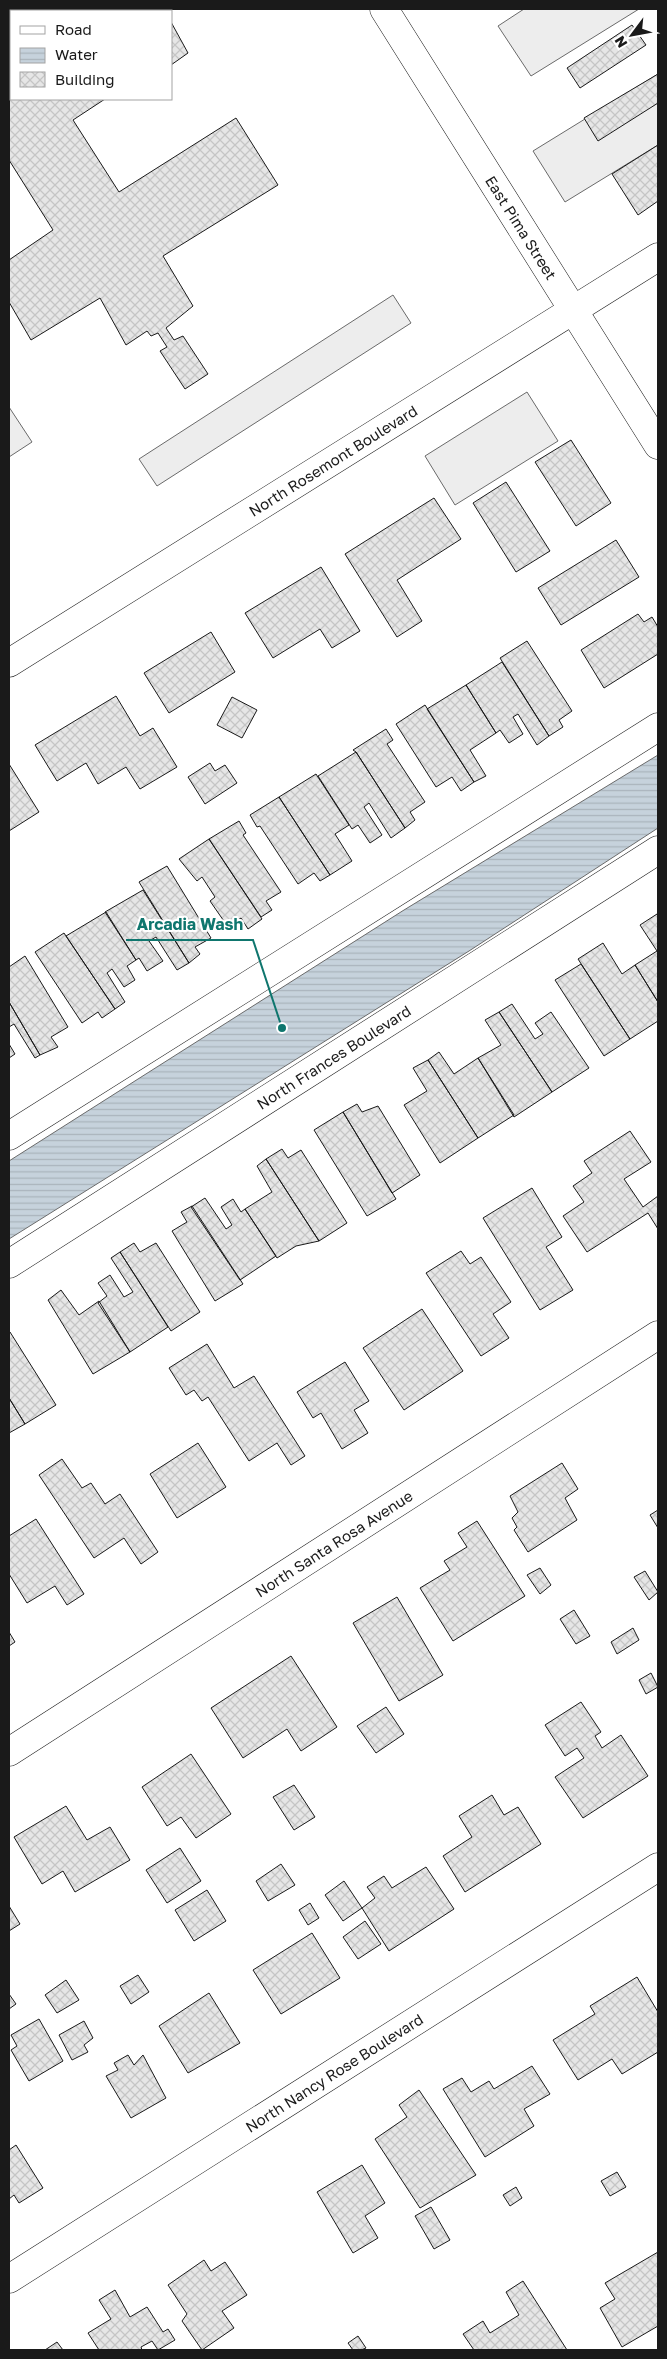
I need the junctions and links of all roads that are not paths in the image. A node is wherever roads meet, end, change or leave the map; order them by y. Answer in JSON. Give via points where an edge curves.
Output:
{"nodes":[{"id":1,"x":384,"y":9,"type":"edge"},
{"id":2,"x":658,"y":257,"type":"edge"},
{"id":3,"x":573,"y":311,"type":"junction"},
{"id":4,"x":658,"y":445,"type":"edge"},
{"id":5,"x":9,"y":663,"type":"edge"},
{"id":6,"x":658,"y":727,"type":"edge"},
{"id":7,"x":658,"y":850,"type":"edge"},
{"id":8,"x":9,"y":1136,"type":"edge"},
{"id":9,"x":9,"y":1264,"type":"edge"},
{"id":10,"x":658,"y":1335,"type":"edge"},
{"id":11,"x":9,"y":1752,"type":"edge"},
{"id":12,"x":658,"y":1867,"type":"edge"},
{"id":13,"x":9,"y":2279,"type":"edge"}],
"edges":[{"from":1,"to":3,"type":"street","name":"East Pima Street"},
{"from":2,"to":3,"type":"street","name":"North Rosemont Boulevard"},
{"from":3,"to":4,"type":"street","name":"East Pima Street"},
{"from":3,"to":5,"type":"street","name":"North Rosemont Boulevard"},
{"from":6,"to":8,"type":"street"},
{"from":7,"to":9,"type":"street","name":"North Frances Boulevard"},
{"from":10,"to":11,"type":"street","name":"North Santa Rosa Avenue"},
{"from":12,"to":13,"type":"street","name":"North Nancy Rose Boulevard"}]}
